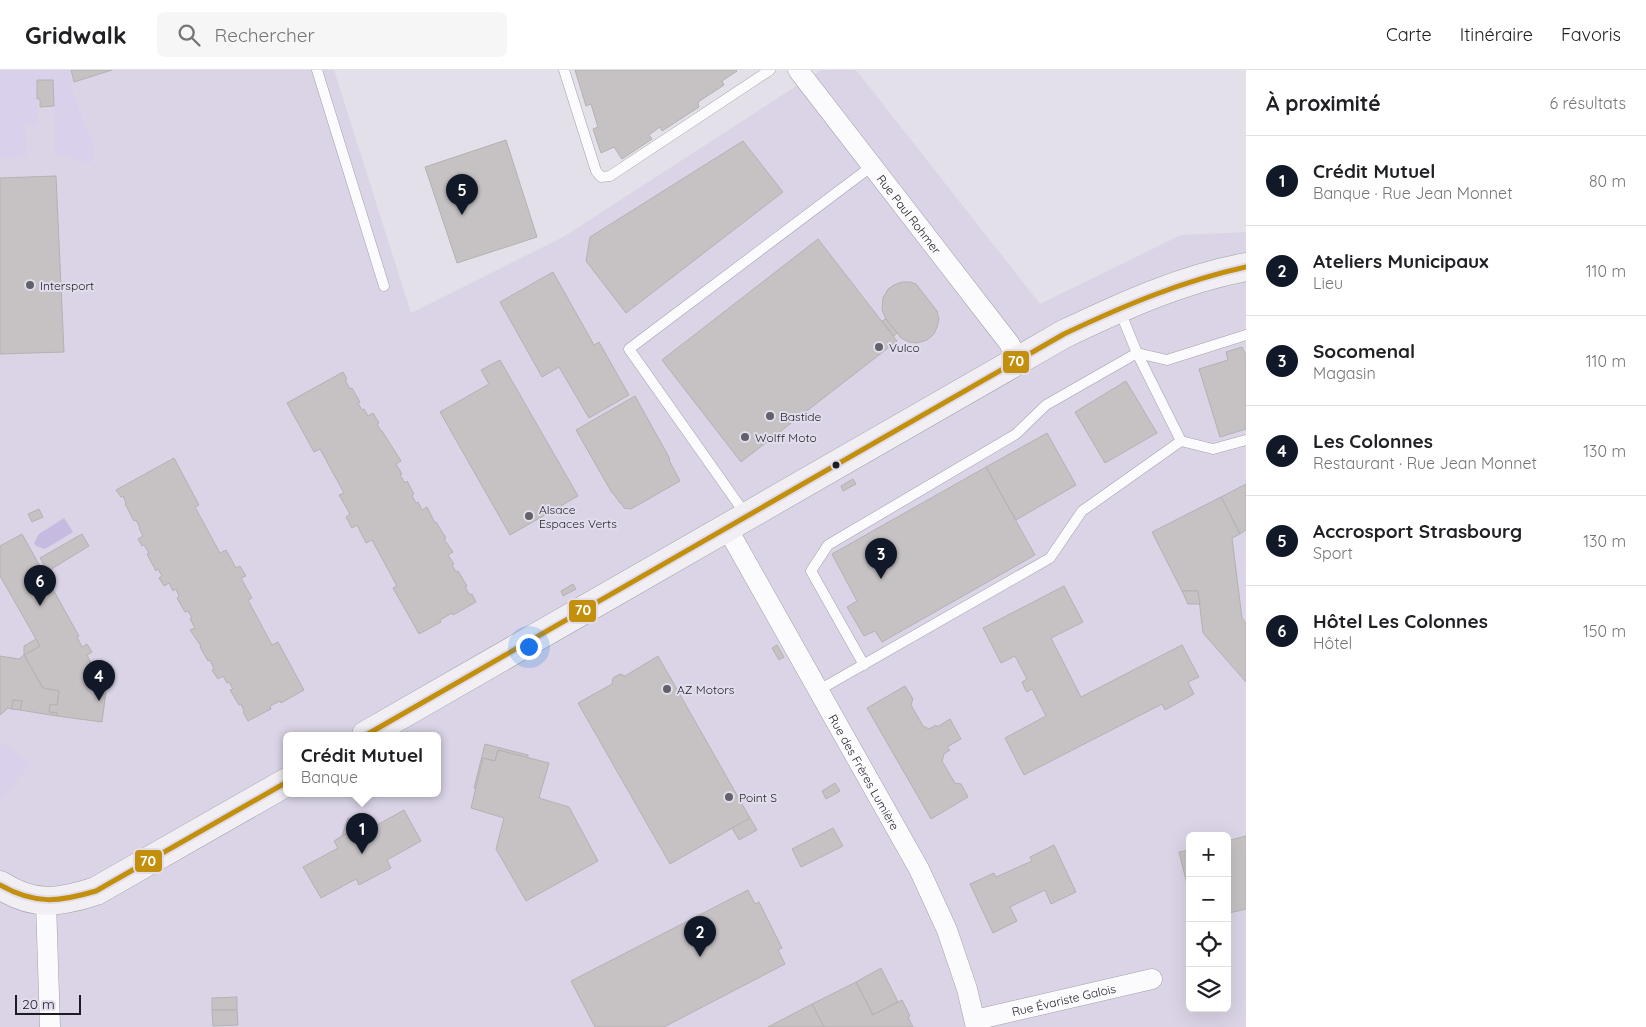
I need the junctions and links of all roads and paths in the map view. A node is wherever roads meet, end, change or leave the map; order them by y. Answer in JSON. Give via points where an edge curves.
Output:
{"nodes":[{"id":1,"x":317,"y":70,"type":"edge"},
{"id":2,"x":564,"y":70,"type":"edge"},
{"id":3,"x":770,"y":70,"type":"edge"},
{"id":4,"x":798,"y":70,"type":"edge"},
{"id":5,"x":872,"y":166,"type":"junction"},
{"id":6,"x":1246,"y":267,"type":"edge"},
{"id":7,"x":384,"y":286,"type":"dead end"},
{"id":8,"x":1119,"y":308,"type":"junction"},
{"id":9,"x":1246,"y":334,"type":"edge"},
{"id":10,"x":1137,"y":353,"type":"junction"},
{"id":11,"x":1018,"y":361,"type":"junction"},
{"id":12,"x":1246,"y":440,"type":"edge"},
{"id":13,"x":1181,"y":441,"type":"junction"},
{"id":14,"x":737,"y":522,"type":"junction"},
{"id":15,"x":864,"y":665,"type":"junction"},
{"id":16,"x":819,"y":690,"type":"junction"},
{"id":17,"x":371,"y":732,"type":"edge"},
{"id":18,"x":283,"y":784,"type":"edge"},
{"id":19,"x":0,"y":885,"type":"edge"},
{"id":20,"x":46,"y":902,"type":"junction"},
{"id":21,"x":1152,"y":979,"type":"dead end"},
{"id":22,"x":975,"y":1024,"type":"edge"},
{"id":23,"x":50,"y":1027,"type":"edge"}],
"edges":[{"from":1,"to":7,"type":"lane"},
{"from":2,"to":3,"type":"lane","via":[[596,171],[602,177],[610,176]]},
{"from":4,"to":5,"type":"street","name":"Rue Paul Rohmer"},
{"from":5,"to":11,"type":"street","name":"Rue Paul Rohmer","via":[[1009,343]]},
{"from":5,"to":14,"type":"lane","via":[[629,349]]},
{"from":6,"to":8,"type":"street","via":[[1209,274]]},
{"from":8,"to":10,"type":"lane"},
{"from":8,"to":11,"type":"street","via":[[1064,334]]},
{"from":9,"to":10,"type":"lane","via":[[1167,360]]},
{"from":10,"to":13,"type":"lane"},
{"from":10,"to":15,"type":"lane","via":[[1046,406],[1016,434],[828,545],[811,572]]},
{"from":11,"to":14,"type":"street"},
{"from":12,"to":13,"type":"lane","via":[[1213,449]]},
{"from":13,"to":15,"type":"lane","via":[[1082,510],[1050,558]]},
{"from":14,"to":16,"type":"street","name":"Rue des Frères Lumière"},
{"from":14,"to":17,"type":"street"},
{"from":15,"to":16,"type":"lane"},
{"from":16,"to":22,"type":"street","name":"Rue des Frères Lumière","via":[[919,869],[947,930]]},
{"from":18,"to":20,"type":"street","via":[[96,891]]},
{"from":19,"to":20,"type":"street","via":[[15,894]]},
{"from":20,"to":23,"type":"street"},
{"from":21,"to":22,"type":"street","name":"Rue Évariste Galois"}]}
